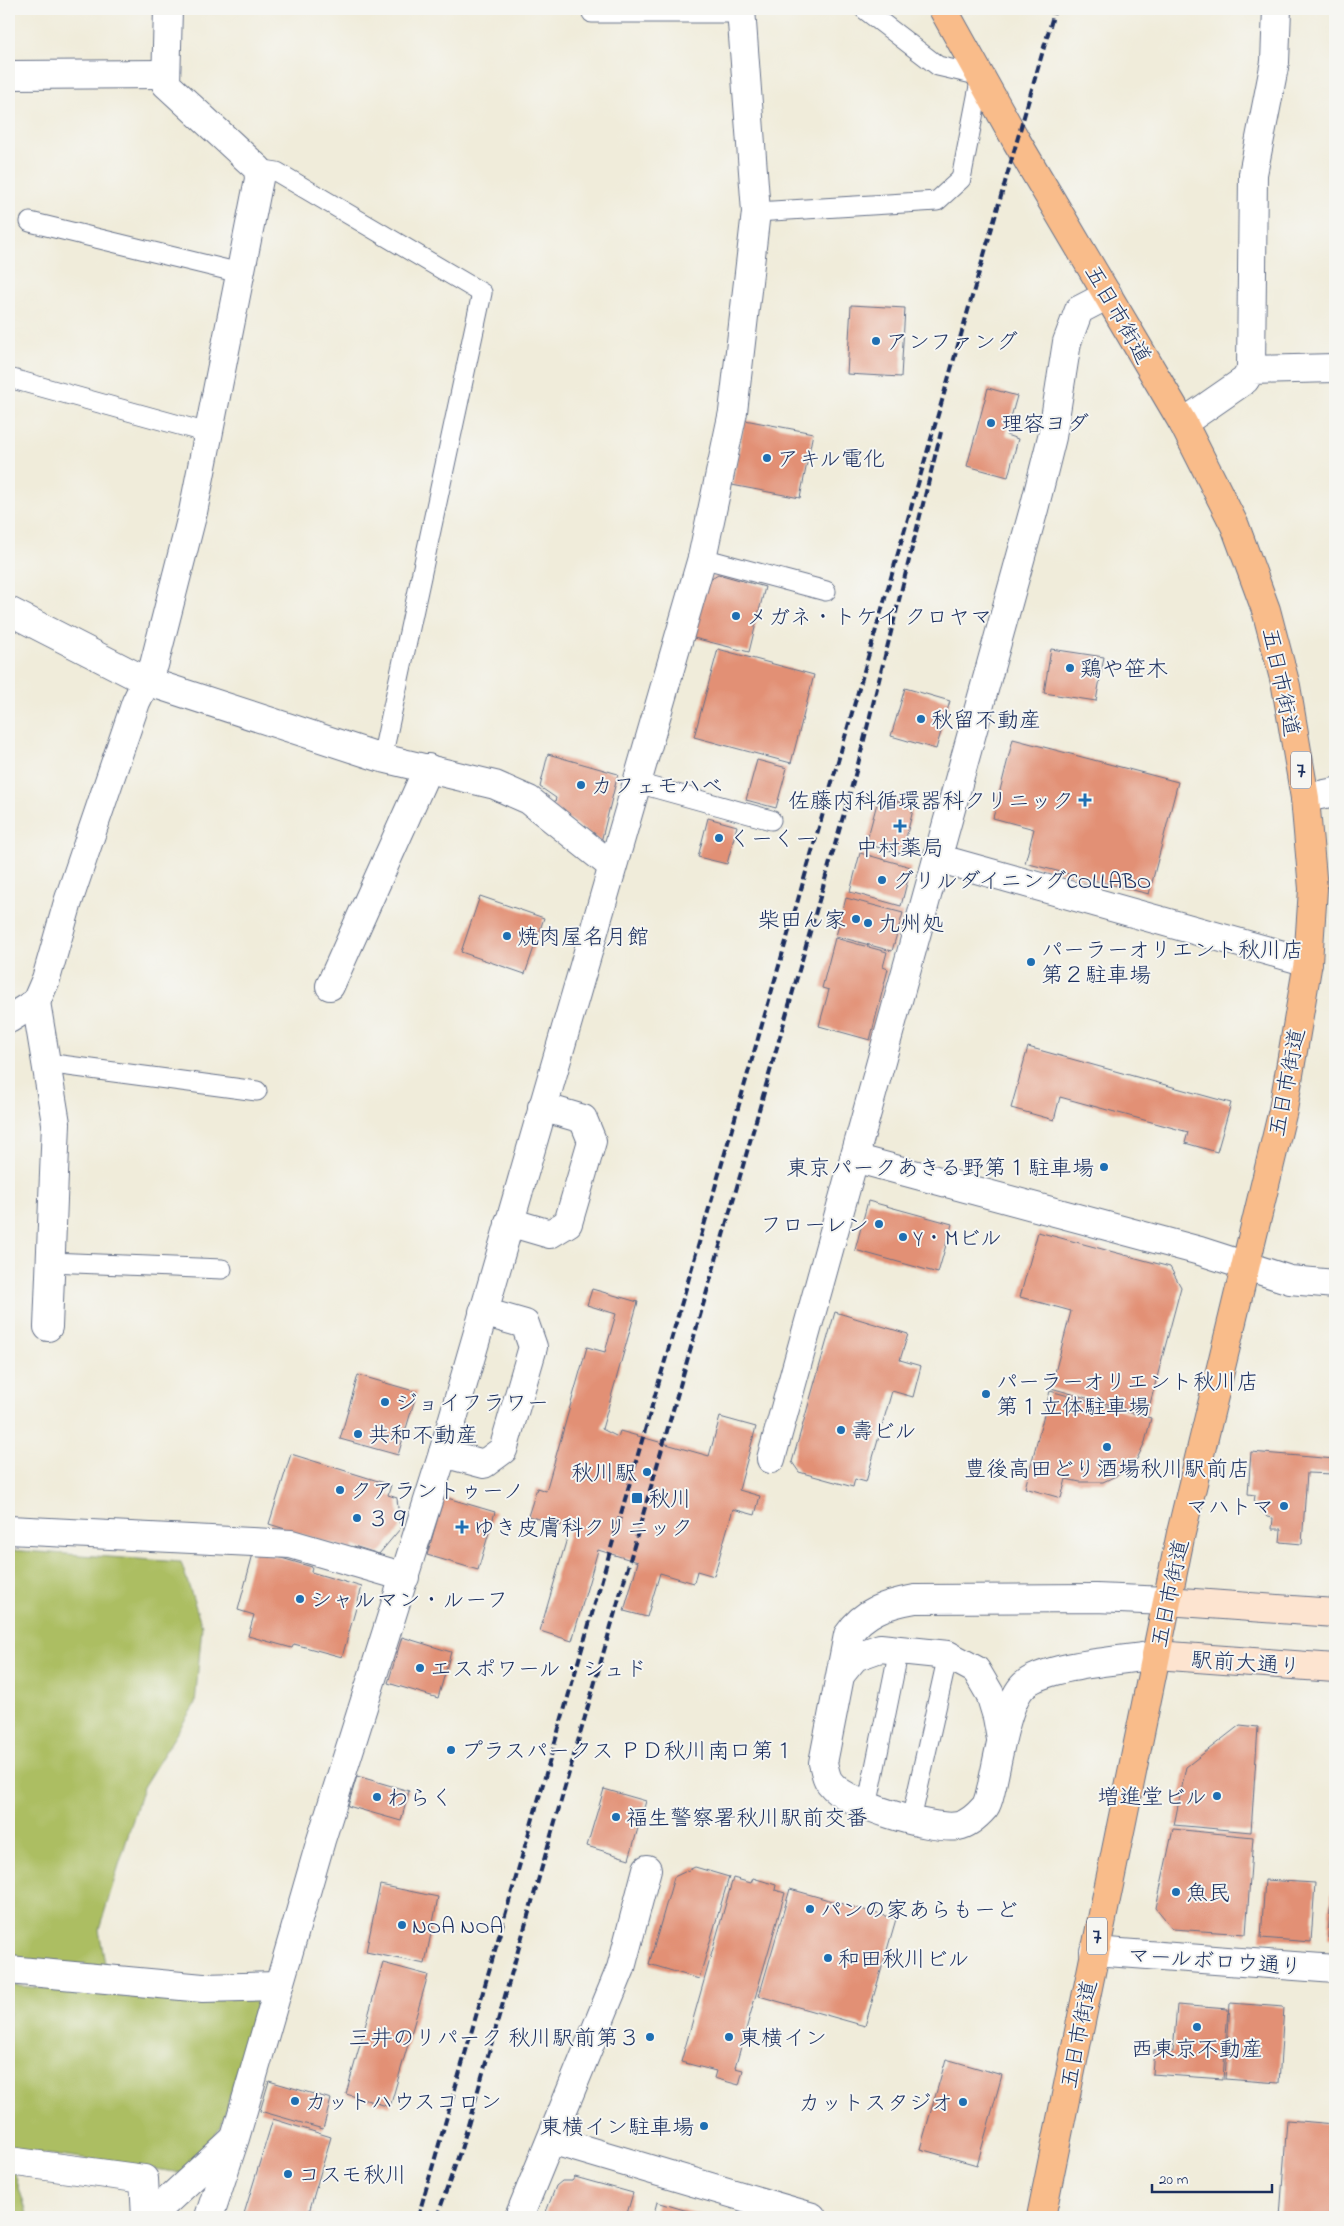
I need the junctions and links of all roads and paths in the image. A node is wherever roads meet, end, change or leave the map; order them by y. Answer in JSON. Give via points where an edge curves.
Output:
{"nodes":[{"id":1,"x":168,"y":9,"type":"edge"},
{"id":2,"x":592,"y":9,"type":"edge"},
{"id":3,"x":864,"y":9,"type":"edge"},
{"id":4,"x":943,"y":9,"type":"edge"},
{"id":5,"x":1277,"y":9,"type":"edge"},
{"id":6,"x":741,"y":11,"type":"edge"},
{"id":7,"x":166,"y":74,"type":"junction"},
{"id":8,"x":9,"y":75,"type":"edge"},
{"id":9,"x":981,"y":76,"type":"junction"},
{"id":10,"x":258,"y":169,"type":"junction"},
{"id":11,"x":756,"y":212,"type":"junction"},
{"id":12,"x":30,"y":222,"type":"dead end"},
{"id":13,"x":240,"y":273,"type":"junction"},
{"id":14,"x":1108,"y":295,"type":"junction"},
{"id":15,"x":1335,"y":368,"type":"edge"},
{"id":16,"x":1251,"y":370,"type":"junction"},
{"id":17,"x":9,"y":378,"type":"edge"},
{"id":18,"x":1183,"y":423,"type":"junction"},
{"id":19,"x":208,"y":433,"type":"junction"},
{"id":20,"x":702,"y":558,"type":"junction"},
{"id":21,"x":826,"y":592,"type":"dead end"},
{"id":22,"x":9,"y":611,"type":"edge"},
{"id":23,"x":146,"y":681,"type":"junction"},
{"id":24,"x":382,"y":758,"type":"junction"},
{"id":25,"x":428,"y":768,"type":"junction"},
{"id":26,"x":637,"y":783,"type":"junction"},
{"id":27,"x":1335,"y":792,"type":"edge"},
{"id":28,"x":1305,"y":798,"type":"junction"},
{"id":29,"x":771,"y":820,"type":"dead end"},
{"id":30,"x":937,"y":858,"type":"junction"},
{"id":31,"x":612,"y":866,"type":"junction"},
{"id":32,"x":1308,"y":962,"type":"junction"},
{"id":33,"x":330,"y":986,"type":"dead end"},
{"id":34,"x":36,"y":1002,"type":"junction"},
{"id":35,"x":9,"y":1019,"type":"edge"},
{"id":36,"x":46,"y":1064,"type":"junction"},
{"id":37,"x":257,"y":1091,"type":"dead end"},
{"id":38,"x":542,"y":1107,"type":"junction"},
{"id":39,"x":854,"y":1158,"type":"junction"},
{"id":40,"x":509,"y":1222,"type":"junction"},
{"id":41,"x":50,"y":1262,"type":"junction"},
{"id":42,"x":1244,"y":1267,"type":"junction"},
{"id":43,"x":222,"y":1269,"type":"dead end"},
{"id":44,"x":1335,"y":1284,"type":"edge"},
{"id":45,"x":483,"y":1312,"type":"junction"},
{"id":46,"x":48,"y":1327,"type":"dead end"},
{"id":47,"x":443,"y":1453,"type":"junction"},
{"id":48,"x":771,"y":1459,"type":"dead end"},
{"id":49,"x":9,"y":1530,"type":"edge"},
{"id":50,"x":405,"y":1577,"type":"junction"},
{"id":51,"x":1167,"y":1601,"type":"junction"},
{"id":52,"x":1335,"y":1613,"type":"edge"},
{"id":53,"x":899,"y":1649,"type":"junction"},
{"id":54,"x":948,"y":1655,"type":"junction"},
{"id":55,"x":1156,"y":1655,"type":"junction"},
{"id":56,"x":1335,"y":1668,"type":"edge"},
{"id":57,"x":841,"y":1674,"type":"junction"},
{"id":58,"x":1001,"y":1742,"type":"junction"},
{"id":59,"x":867,"y":1806,"type":"junction"},
{"id":60,"x":911,"y":1820,"type":"junction"},
{"id":61,"x":648,"y":1869,"type":"dead end"},
{"id":62,"x":1094,"y":1951,"type":"junction"},
{"id":63,"x":1335,"y":1969,"type":"edge"},
{"id":64,"x":9,"y":1970,"type":"edge"},
{"id":65,"x":278,"y":1986,"type":"junction"},
{"id":66,"x":235,"y":2138,"type":"junction"},
{"id":67,"x":551,"y":2140,"type":"junction"},
{"id":68,"x":9,"y":2161,"type":"edge"},
{"id":69,"x":774,"y":2212,"type":"edge"},
{"id":70,"x":146,"y":2217,"type":"edge"},
{"id":71,"x":150,"y":2217,"type":"edge"},
{"id":72,"x":209,"y":2217,"type":"edge"},
{"id":73,"x":519,"y":2217,"type":"edge"},
{"id":74,"x":812,"y":2217,"type":"edge"},
{"id":75,"x":1041,"y":2217,"type":"edge"}],
"edges":[{"from":1,"to":7,"type":"street"},
{"from":2,"to":6,"type":"lane","via":[[592,12]]},
{"from":3,"to":9,"type":"lane","via":[[938,66]]},
{"from":4,"to":9,"type":"main road","name":"五日市街道","number":"7"},
{"from":5,"to":16,"type":"street","via":[[1275,62],[1253,174]]},
{"from":6,"to":11,"type":"street"},
{"from":7,"to":8,"type":"street"},
{"from":7,"to":10,"type":"street","via":[[166,84]]},
{"from":9,"to":11,"type":"lane","via":[[961,179],[937,202]]},
{"from":9,"to":14,"type":"main road","name":"五日市街道","number":"7"},
{"from":10,"to":13,"type":"street","via":[[259,179]]},
{"from":10,"to":24,"type":"lane","via":[[276,172],[482,293]]},
{"from":11,"to":20,"type":"street","via":[[733,412]]},
{"from":12,"to":13,"type":"lane"},
{"from":13,"to":19,"type":"street"},
{"from":14,"to":18,"type":"main road","name":"五日市街道","number":"7"},
{"from":14,"to":30,"type":"street","via":[[1079,310],[1067,342],[1052,437]]},
{"from":15,"to":16,"type":"street"},
{"from":16,"to":18,"type":"street","via":[[1244,380]]},
{"from":17,"to":19,"type":"lane"},
{"from":18,"to":28,"type":"main road","name":"五日市街道","number":"7","via":[[1235,526],[1266,610],[1286,686]]},
{"from":19,"to":23,"type":"street","via":[[188,531],[154,665]]},
{"from":20,"to":21,"type":"lane"},
{"from":20,"to":26,"type":"street"},
{"from":22,"to":23,"type":"street"},
{"from":23,"to":24,"type":"street"},
{"from":23,"to":34,"type":"street"},
{"from":24,"to":25,"type":"street"},
{"from":25,"to":31,"type":"street","via":[[494,785],[529,800]]},
{"from":25,"to":33,"type":"street"},
{"from":26,"to":29,"type":"lane"},
{"from":26,"to":31,"type":"street"},
{"from":27,"to":28,"type":"street"},
{"from":28,"to":32,"type":"main road","name":"五日市街道","number":"7","via":[[1313,889]]},
{"from":30,"to":32,"type":"street"},
{"from":30,"to":39,"type":"street"},
{"from":31,"to":38,"type":"street"},
{"from":32,"to":42,"type":"main road","name":"五日市街道","number":"7","via":[[1282,1110]]},
{"from":34,"to":35,"type":"street"},
{"from":34,"to":36,"type":"street"},
{"from":36,"to":37,"type":"lane"},
{"from":36,"to":41,"type":"street","via":[[56,1123]]},
{"from":38,"to":40,"type":"street"},
{"from":38,"to":40,"type":"street","via":[[583,1119],[592,1141],[568,1224],[550,1234]]},
{"from":39,"to":42,"type":"street","via":[[1200,1251]]},
{"from":39,"to":48,"type":"street"},
{"from":40,"to":45,"type":"street"},
{"from":41,"to":43,"type":"lane"},
{"from":41,"to":46,"type":"street"},
{"from":42,"to":44,"type":"street","via":[[1290,1280]]},
{"from":42,"to":51,"type":"main road","name":"五日市街道","number":"7"},
{"from":45,"to":47,"type":"street"},
{"from":45,"to":47,"type":"street","via":[[525,1324],[533,1347],[503,1450],[484,1464]]},
{"from":47,"to":50,"type":"street"},
{"from":49,"to":50,"type":"street","via":[[291,1544]]},
{"from":50,"to":65,"type":"street"},
{"from":51,"to":52,"type":"street"},
{"from":51,"to":55,"type":"main road","name":"五日市街道","number":"7"},
{"from":51,"to":57,"type":"street","via":[[1096,1598],[915,1599],[899,1602],[867,1614],[857,1623],[848,1635]]},
{"from":53,"to":54,"type":"street"},
{"from":53,"to":57,"type":"street","via":[[880,1648],[855,1657]]},
{"from":53,"to":59,"type":"lane"},
{"from":54,"to":58,"type":"street","via":[[976,1670],[990,1694],[998,1717]]},
{"from":54,"to":60,"type":"lane"},
{"from":55,"to":56,"type":"street","name":"駅前大通り"},
{"from":55,"to":58,"type":"street","via":[[1043,1673],[1031,1679],[1016,1695]]},
{"from":55,"to":62,"type":"main road","name":"五日市街道","number":"7"},
{"from":57,"to":59,"type":"street","via":[[823,1763],[830,1784],[843,1796]]},
{"from":58,"to":60,"type":"street","via":[[987,1805],[971,1821],[957,1826]]},
{"from":59,"to":60,"type":"street"},
{"from":61,"to":67,"type":"street","via":[[621,1968]]},
{"from":62,"to":63,"type":"street","name":"マールボロウ通り"},
{"from":62,"to":75,"type":"main road","name":"五日市街道","number":"7"},
{"from":64,"to":65,"type":"street","via":[[203,1988]]},
{"from":65,"to":66,"type":"street"},
{"from":66,"to":71,"type":"street"},
{"from":66,"to":72,"type":"street"},
{"from":67,"to":69,"type":"street"},
{"from":67,"to":73,"type":"street"},
{"from":68,"to":70,"type":"street","via":[[144,2179]]},
{"from":69,"to":74,"type":"street"}]}
